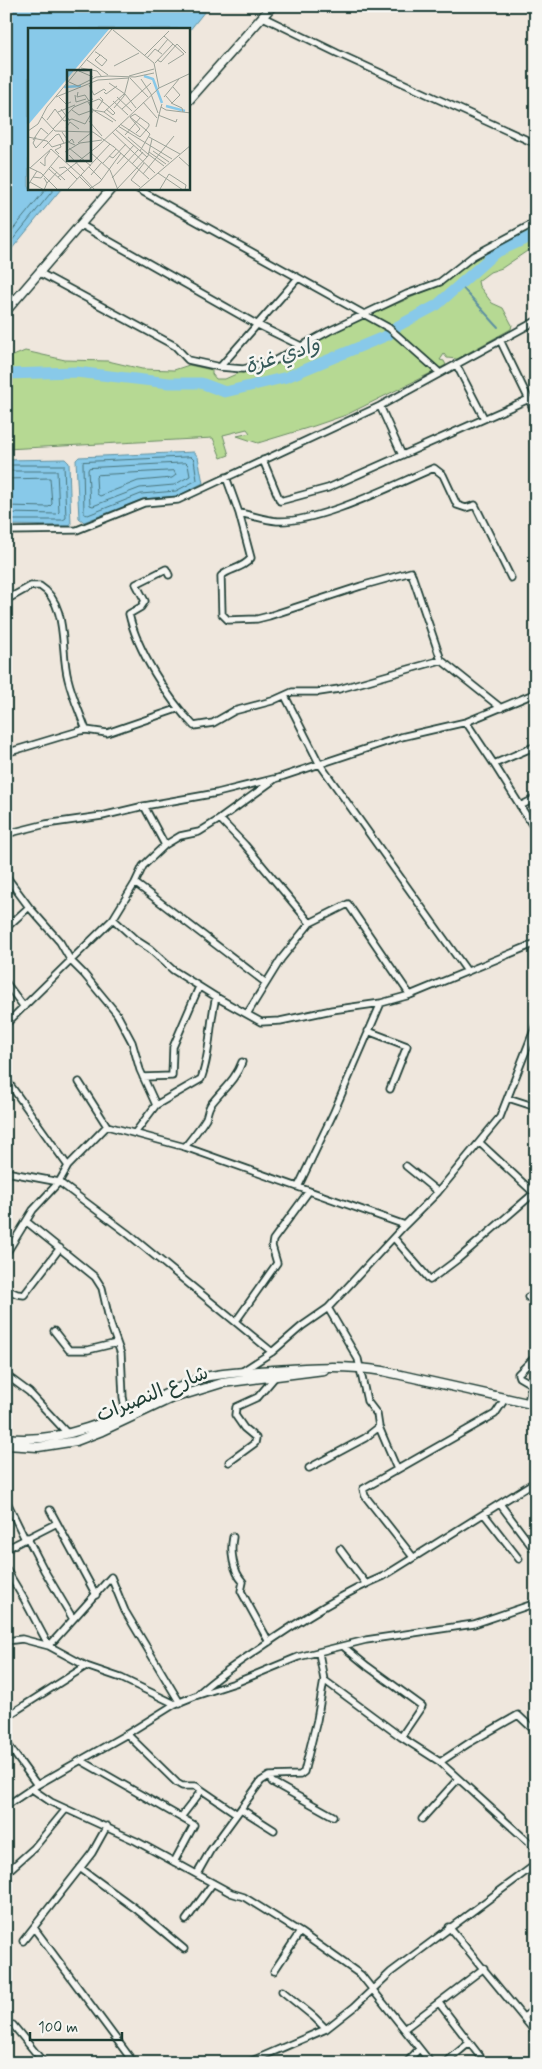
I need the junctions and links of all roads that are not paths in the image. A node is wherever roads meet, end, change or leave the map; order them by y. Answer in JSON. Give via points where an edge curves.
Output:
{"nodes":[{"id":1,"x":272,"y":6,"type":"edge"},
{"id":2,"x":263,"y":17,"type":"junction"},
{"id":3,"x":190,"y":99,"type":"edge"},
{"id":4,"x":536,"y":144,"type":"edge"},
{"id":5,"x":110,"y":190,"type":"edge"},
{"id":6,"x":140,"y":190,"type":"edge"},
{"id":7,"x":536,"y":222,"type":"edge"},
{"id":8,"x":81,"y":225,"type":"junction"},
{"id":9,"x":40,"y":273,"type":"junction"},
{"id":10,"x":298,"y":278,"type":"junction"},
{"id":11,"x":6,"y":311,"type":"edge"},
{"id":12,"x":364,"y":315,"type":"junction"},
{"id":13,"x":536,"y":321,"type":"edge"},
{"id":14,"x":256,"y":324,"type":"junction"},
{"id":15,"x":500,"y":340,"type":"junction"},
{"id":16,"x":301,"y":346,"type":"junction"},
{"id":17,"x":456,"y":364,"type":"junction"},
{"id":18,"x":220,"y":367,"type":"junction"},
{"id":19,"x":440,"y":373,"type":"junction"},
{"id":20,"x":529,"y":399,"type":"junction"},
{"id":21,"x":380,"y":406,"type":"junction"},
{"id":22,"x":536,"y":414,"type":"edge"},
{"id":23,"x":484,"y":418,"type":"junction"},
{"id":24,"x":402,"y":454,"type":"junction"},
{"id":25,"x":263,"y":460,"type":"junction"},
{"id":26,"x":226,"y":477,"type":"junction"},
{"id":27,"x":239,"y":513,"type":"junction"},
{"id":28,"x":6,"y":530,"type":"edge"},
{"id":29,"x":169,"y":575,"type":"dead end"},
{"id":30,"x":511,"y":578,"type":"dead end"},
{"id":31,"x":6,"y":600,"type":"edge"},
{"id":32,"x":441,"y":660,"type":"junction"},
{"id":33,"x":536,"y":693,"type":"edge"},
{"id":34,"x":285,"y":696,"type":"junction"},
{"id":35,"x":501,"y":708,"type":"junction"},
{"id":36,"x":177,"y":709,"type":"junction"},
{"id":37,"x":466,"y":722,"type":"junction"},
{"id":38,"x":86,"y":730,"type":"junction"},
{"id":39,"x":536,"y":746,"type":"edge"},
{"id":40,"x":6,"y":753,"type":"edge"},
{"id":41,"x":319,"y":763,"type":"junction"},
{"id":42,"x":494,"y":764,"type":"junction"},
{"id":43,"x":275,"y":779,"type":"junction"},
{"id":44,"x":536,"y":798,"type":"edge"},
{"id":45,"x":144,"y":806,"type":"junction"},
{"id":46,"x":520,"y":806,"type":"junction"},
{"id":47,"x":220,"y":819,"type":"junction"},
{"id":48,"x":536,"y":831,"type":"edge"},
{"id":49,"x":6,"y":834,"type":"edge"},
{"id":50,"x":165,"y":845,"type":"junction"},
{"id":51,"x":6,"y":876,"type":"edge"},
{"id":52,"x":135,"y":883,"type":"junction"},
{"id":53,"x":29,"y":907,"type":"junction"},
{"id":54,"x":113,"y":919,"type":"junction"},
{"id":55,"x":310,"y":923,"type":"junction"},
{"id":56,"x":6,"y":928,"type":"edge"},
{"id":57,"x":536,"y":943,"type":"edge"},
{"id":58,"x":71,"y":961,"type":"junction"},
{"id":59,"x":467,"y":971,"type":"junction"},
{"id":60,"x":6,"y":983,"type":"edge"},
{"id":61,"x":266,"y":983,"type":"junction"},
{"id":62,"x":199,"y":986,"type":"junction"},
{"id":63,"x":410,"y":995,"type":"junction"},
{"id":64,"x":216,"y":997,"type":"junction"},
{"id":65,"x":381,"y":1003,"type":"junction"},
{"id":66,"x":24,"y":1007,"type":"junction"},
{"id":67,"x":247,"y":1014,"type":"junction"},
{"id":68,"x":6,"y":1024,"type":"edge"},
{"id":69,"x":536,"y":1025,"type":"edge"},
{"id":70,"x":368,"y":1031,"type":"junction"},
{"id":71,"x":242,"y":1062,"type":"dead end"},
{"id":72,"x":143,"y":1077,"type":"junction"},
{"id":73,"x":6,"y":1078,"type":"edge"},
{"id":74,"x":79,"y":1082,"type":"dead end"},
{"id":75,"x":390,"y":1089,"type":"dead end"},
{"id":76,"x":508,"y":1098,"type":"junction"},
{"id":77,"x":156,"y":1106,"type":"junction"},
{"id":78,"x":536,"y":1107,"type":"edge"},
{"id":79,"x":107,"y":1126,"type":"junction"},
{"id":80,"x":135,"y":1133,"type":"junction"},
{"id":81,"x":480,"y":1143,"type":"junction"},
{"id":82,"x":185,"y":1147,"type":"junction"},
{"id":83,"x":68,"y":1166,"type":"junction"},
{"id":84,"x":406,"y":1166,"type":"dead end"},
{"id":85,"x":6,"y":1172,"type":"edge"},
{"id":86,"x":59,"y":1182,"type":"junction"},
{"id":87,"x":298,"y":1188,"type":"junction"},
{"id":88,"x":309,"y":1191,"type":"junction"},
{"id":89,"x":438,"y":1192,"type":"junction"},
{"id":90,"x":535,"y":1194,"type":"edge"},
{"id":91,"x":27,"y":1222,"type":"junction"},
{"id":92,"x":405,"y":1225,"type":"junction"},
{"id":93,"x":394,"y":1238,"type":"junction"},
{"id":94,"x":60,"y":1248,"type":"junction"},
{"id":95,"x":6,"y":1254,"type":"edge"},
{"id":96,"x":6,"y":1289,"type":"edge"},
{"id":97,"x":528,"y":1297,"type":"dead end"},
{"id":98,"x":536,"y":1303,"type":"edge"},
{"id":99,"x":328,"y":1308,"type":"junction"},
{"id":100,"x":236,"y":1321,"type":"junction"},
{"id":101,"x":54,"y":1331,"type":"dead end"},
{"id":102,"x":117,"y":1343,"type":"junction"},
{"id":103,"x":272,"y":1352,"type":"junction"},
{"id":104,"x":536,"y":1356,"type":"edge"},
{"id":105,"x":340,"y":1367,"type":"junction"},
{"id":106,"x":360,"y":1367,"type":"junction"},
{"id":107,"x":241,"y":1372,"type":"junction"},
{"id":108,"x":6,"y":1375,"type":"edge"},
{"id":109,"x":276,"y":1377,"type":"junction"},
{"id":110,"x":505,"y":1398,"type":"junction"},
{"id":111,"x":532,"y":1404,"type":"edge"},
{"id":112,"x":126,"y":1412,"type":"junction"},
{"id":113,"x":378,"y":1427,"type":"junction"},
{"id":114,"x":68,"y":1434,"type":"junction"},
{"id":115,"x":6,"y":1438,"type":"edge"},
{"id":116,"x":6,"y":1446,"type":"edge"},
{"id":117,"x":229,"y":1462,"type":"dead end"},
{"id":118,"x":309,"y":1468,"type":"dead end"},
{"id":119,"x":397,"y":1469,"type":"junction"},
{"id":120,"x":536,"y":1481,"type":"edge"},
{"id":121,"x":7,"y":1502,"type":"edge"},
{"id":122,"x":500,"y":1504,"type":"junction"},
{"id":123,"x":50,"y":1510,"type":"dead end"},
{"id":124,"x":484,"y":1514,"type":"junction"},
{"id":125,"x":57,"y":1522,"type":"junction"},
{"id":126,"x":233,"y":1537,"type":"dead end"},
{"id":127,"x":26,"y":1538,"type":"junction"},
{"id":128,"x":533,"y":1548,"type":"dead end"},
{"id":129,"x":6,"y":1549,"type":"edge"},
{"id":130,"x":340,"y":1549,"type":"dead end"},
{"id":131,"x":413,"y":1557,"type":"junction"},
{"id":132,"x":519,"y":1559,"type":"dead end"},
{"id":133,"x":6,"y":1570,"type":"edge"},
{"id":134,"x":366,"y":1584,"type":"junction"},
{"id":135,"x":96,"y":1594,"type":"junction"},
{"id":136,"x":536,"y":1603,"type":"edge"},
{"id":137,"x":73,"y":1618,"type":"junction"},
{"id":138,"x":6,"y":1641,"type":"edge"},
{"id":139,"x":268,"y":1642,"type":"junction"},
{"id":140,"x":49,"y":1646,"type":"junction"},
{"id":141,"x":344,"y":1647,"type":"junction"},
{"id":142,"x":319,"y":1653,"type":"junction"},
{"id":143,"x":86,"y":1666,"type":"junction"},
{"id":144,"x":324,"y":1680,"type":"junction"},
{"id":145,"x":195,"y":1696,"type":"junction"},
{"id":146,"x":177,"y":1704,"type":"junction"},
{"id":147,"x":6,"y":1717,"type":"edge"},
{"id":148,"x":536,"y":1732,"type":"edge"},
{"id":149,"x":127,"y":1734,"type":"junction"},
{"id":150,"x":402,"y":1737,"type":"junction"},
{"id":151,"x":6,"y":1742,"type":"edge"},
{"id":152,"x":82,"y":1761,"type":"junction"},
{"id":153,"x":440,"y":1762,"type":"junction"},
{"id":154,"x":269,"y":1776,"type":"junction"},
{"id":155,"x":458,"y":1779,"type":"junction"},
{"id":156,"x":35,"y":1787,"type":"junction"},
{"id":157,"x":202,"y":1790,"type":"junction"},
{"id":158,"x":6,"y":1806,"type":"edge"},
{"id":159,"x":66,"y":1809,"type":"junction"},
{"id":160,"x":239,"y":1812,"type":"junction"},
{"id":161,"x":333,"y":1816,"type":"dead end"},
{"id":162,"x":181,"y":1817,"type":"junction"},
{"id":163,"x":422,"y":1820,"type":"dead end"},
{"id":164,"x":107,"y":1826,"type":"junction"},
{"id":165,"x":274,"y":1830,"type":"dead end"},
{"id":166,"x":536,"y":1849,"type":"edge"},
{"id":167,"x":174,"y":1862,"type":"junction"},
{"id":168,"x":80,"y":1868,"type":"junction"},
{"id":169,"x":534,"y":1868,"type":"edge"},
{"id":170,"x":6,"y":1873,"type":"edge"},
{"id":171,"x":197,"y":1874,"type":"junction"},
{"id":172,"x":214,"y":1884,"type":"junction"},
{"id":173,"x":186,"y":1920,"type":"dead end"},
{"id":174,"x":449,"y":1927,"type":"junction"},
{"id":175,"x":34,"y":1928,"type":"junction"},
{"id":176,"x":300,"y":1932,"type":"junction"},
{"id":177,"x":24,"y":1941,"type":"dead end"},
{"id":178,"x":184,"y":1949,"type":"dead end"},
{"id":179,"x":484,"y":1968,"type":"junction"},
{"id":180,"x":274,"y":1971,"type":"dead end"},
{"id":181,"x":282,"y":1991,"type":"dead end"},
{"id":182,"x":372,"y":1992,"type":"junction"},
{"id":183,"x":439,"y":2003,"type":"junction"},
{"id":184,"x":536,"y":2008,"type":"edge"},
{"id":185,"x":524,"y":2017,"type":"junction"},
{"id":186,"x":13,"y":2025,"type":"dead end"},
{"id":187,"x":326,"y":2029,"type":"junction"},
{"id":188,"x":404,"y":2029,"type":"junction"},
{"id":189,"x":536,"y":2033,"type":"edge"},
{"id":190,"x":469,"y":2043,"type":"junction"},
{"id":191,"x":419,"y":2049,"type":"junction"},
{"id":192,"x":484,"y":2062,"type":"edge"},
{"id":193,"x":44,"y":2063,"type":"edge"},
{"id":194,"x":134,"y":2063,"type":"edge"},
{"id":195,"x":247,"y":2063,"type":"edge"},
{"id":196,"x":406,"y":2063,"type":"edge"},
{"id":197,"x":431,"y":2063,"type":"edge"},
{"id":198,"x":445,"y":2063,"type":"edge"}],
"edges":[{"from":1,"to":2,"type":"main road"},
{"from":2,"to":3,"type":"main road"},
{"from":2,"to":4,"type":"street"},
{"from":5,"to":8,"type":"main road"},
{"from":6,"to":10,"type":"street"},
{"from":7,"to":12,"type":"street","via":[[473,256],[440,282]]},
{"from":8,"to":9,"type":"main road"},
{"from":8,"to":14,"type":"street"},
{"from":9,"to":11,"type":"main road"},
{"from":9,"to":18,"type":"street","via":[[175,346],[188,360]]},
{"from":10,"to":12,"type":"street"},
{"from":10,"to":14,"type":"street"},
{"from":12,"to":16,"type":"street"},
{"from":12,"to":19,"type":"street","via":[[389,328]]},
{"from":13,"to":15,"type":"street"},
{"from":14,"to":16,"type":"street"},
{"from":14,"to":18,"type":"street"},
{"from":15,"to":17,"type":"street"},
{"from":15,"to":20,"type":"street"},
{"from":16,"to":18,"type":"street","via":[[274,361],[243,370]]},
{"from":17,"to":19,"type":"street"},
{"from":17,"to":23,"type":"street"},
{"from":19,"to":21,"type":"street"},
{"from":20,"to":22,"type":"street"},
{"from":20,"to":23,"type":"street"},
{"from":21,"to":24,"type":"street"},
{"from":21,"to":25,"type":"street"},
{"from":23,"to":24,"type":"street"},
{"from":24,"to":25,"type":"street","via":[[328,488],[280,501]]},
{"from":25,"to":26,"type":"street"},
{"from":26,"to":27,"type":"street"},
{"from":26,"to":28,"type":"street","via":[[178,500],[144,503],[77,530]]},
{"from":27,"to":30,"type":"street","via":[[277,521],[305,518],[334,510],[434,468],[443,475],[457,505],[466,508],[476,505]]},
{"from":27,"to":32,"type":"street","via":[[251,558],[247,564],[221,576],[222,614],[228,620],[269,616],[410,572]]},
{"from":29,"to":36,"type":"street","via":[[166,569],[136,584],[144,601],[129,614],[140,647]]},
{"from":31,"to":38,"type":"street","via":[[30,586],[40,586],[52,596],[59,616],[68,679]]},
{"from":32,"to":34,"type":"street","via":[[339,689],[292,692]]},
{"from":32,"to":35,"type":"street"},
{"from":33,"to":35,"type":"street"},
{"from":34,"to":36,"type":"street","via":[[234,711],[213,723],[194,726]]},
{"from":34,"to":41,"type":"street"},
{"from":35,"to":37,"type":"street"},
{"from":36,"to":38,"type":"street","via":[[107,733]]},
{"from":37,"to":41,"type":"street","via":[[400,737]]},
{"from":37,"to":42,"type":"street"},
{"from":38,"to":40,"type":"street"},
{"from":39,"to":42,"type":"street"},
{"from":41,"to":43,"type":"street"},
{"from":41,"to":59,"type":"street"},
{"from":42,"to":46,"type":"street"},
{"from":43,"to":45,"type":"street"},
{"from":43,"to":47,"type":"street"},
{"from":44,"to":46,"type":"street"},
{"from":45,"to":49,"type":"street"},
{"from":45,"to":50,"type":"street"},
{"from":46,"to":48,"type":"street"},
{"from":47,"to":50,"type":"street","via":[[199,832],[180,836]]},
{"from":47,"to":55,"type":"street"},
{"from":50,"to":52,"type":"street","via":[[143,866]]},
{"from":51,"to":53,"type":"street"},
{"from":52,"to":54,"type":"street"},
{"from":52,"to":61,"type":"street"},
{"from":53,"to":56,"type":"street"},
{"from":53,"to":58,"type":"street","via":[[60,942]]},
{"from":54,"to":58,"type":"street"},
{"from":54,"to":62,"type":"street","via":[[173,970]]},
{"from":55,"to":61,"type":"street"},
{"from":55,"to":63,"type":"street","via":[[348,904]]},
{"from":57,"to":59,"type":"street"},
{"from":58,"to":66,"type":"street"},
{"from":58,"to":72,"type":"street","via":[[117,1014],[132,1042]]},
{"from":59,"to":63,"type":"street"},
{"from":60,"to":66,"type":"street"},
{"from":61,"to":67,"type":"street"},
{"from":62,"to":64,"type":"street"},
{"from":62,"to":72,"type":"street","via":[[173,1046],[172,1076]]},
{"from":63,"to":65,"type":"street"},
{"from":64,"to":67,"type":"street"},
{"from":64,"to":77,"type":"street","via":[[208,1056],[201,1080]]},
{"from":65,"to":67,"type":"street","via":[[280,1021],[261,1022]]},
{"from":65,"to":70,"type":"street"},
{"from":66,"to":68,"type":"street"},
{"from":69,"to":76,"type":"street"},
{"from":70,"to":75,"type":"street","via":[[407,1046]]},
{"from":70,"to":87,"type":"street"},
{"from":71,"to":82,"type":"street","via":[[232,1082],[210,1104],[207,1115]]},
{"from":72,"to":77,"type":"street"},
{"from":73,"to":83,"type":"street"},
{"from":74,"to":79,"type":"street"},
{"from":76,"to":78,"type":"street"},
{"from":76,"to":81,"type":"street","via":[[500,1117]]},
{"from":77,"to":80,"type":"street"},
{"from":79,"to":80,"type":"street"},
{"from":79,"to":83,"type":"street"},
{"from":80,"to":82,"type":"street"},
{"from":81,"to":89,"type":"street"},
{"from":81,"to":90,"type":"street"},
{"from":82,"to":87,"type":"street"},
{"from":83,"to":86,"type":"street"},
{"from":84,"to":89,"type":"street"},
{"from":85,"to":86,"type":"street"},
{"from":86,"to":91,"type":"street","via":[[33,1210]]},
{"from":86,"to":100,"type":"street","via":[[127,1232]]},
{"from":87,"to":88,"type":"street"},
{"from":88,"to":92,"type":"street"},
{"from":88,"to":100,"type":"street","via":[[273,1240],[277,1263]]},
{"from":89,"to":92,"type":"street"},
{"from":90,"to":93,"type":"street","via":[[430,1280]]},
{"from":91,"to":94,"type":"street"},
{"from":91,"to":95,"type":"street"},
{"from":92,"to":93,"type":"street"},
{"from":93,"to":99,"type":"street"},
{"from":94,"to":96,"type":"street","via":[[24,1295]]},
{"from":94,"to":102,"type":"street","via":[[95,1277],[102,1288]]},
{"from":97,"to":98,"type":"street"},
{"from":99,"to":103,"type":"street"},
{"from":99,"to":106,"type":"street"},
{"from":100,"to":103,"type":"street"},
{"from":101,"to":102,"type":"street","via":[[69,1350],[88,1350]]},
{"from":102,"to":112,"type":"street","via":[[121,1354]]},
{"from":103,"to":107,"type":"street"},
{"from":104,"to":111,"type":"street","via":[[518,1374],[532,1386]]},
{"from":105,"to":106,"type":"main road","name":"شارع النصيرات"},
{"from":105,"to":107,"type":"main road","name":"شارع النصيرات"},
{"from":105,"to":109,"type":"main road","name":"شارع النصيرات"},
{"from":106,"to":110,"type":"main road","name":"شارع النصيرات"},
{"from":106,"to":113,"type":"street","via":[[367,1401],[377,1414]]},
{"from":107,"to":112,"type":"main road","name":"شارع النصيرات","via":[[200,1378]]},
{"from":108,"to":114,"type":"street","via":[[29,1392]]},
{"from":109,"to":116,"type":"main road","name":"شارع النصيرات","via":[[222,1383],[187,1393],[76,1441],[38,1447]]},
{"from":109,"to":117,"type":"street","via":[[258,1397],[236,1407],[235,1415],[256,1438],[255,1443]]},
{"from":110,"to":111,"type":"main road","name":"شارع النصيرات"},
{"from":110,"to":119,"type":"street","via":[[495,1414]]},
{"from":112,"to":114,"type":"main road","name":"شارع النصيرات"},
{"from":113,"to":118,"type":"street","via":[[365,1438]]},
{"from":113,"to":119,"type":"street"},
{"from":114,"to":115,"type":"main road","name":"شارع النصيرات","via":[[23,1440]]},
{"from":119,"to":131,"type":"street","via":[[363,1489],[365,1496]]},
{"from":120,"to":122,"type":"street"},
{"from":121,"to":127,"type":"street"},
{"from":122,"to":124,"type":"street"},
{"from":122,"to":128,"type":"street"},
{"from":123,"to":125,"type":"street"},
{"from":124,"to":131,"type":"street"},
{"from":124,"to":132,"type":"street"},
{"from":125,"to":127,"type":"street"},
{"from":125,"to":135,"type":"street"},
{"from":126,"to":139,"type":"street","via":[[231,1548],[243,1582],[241,1591]]},
{"from":127,"to":129,"type":"street"},
{"from":127,"to":137,"type":"street"},
{"from":130,"to":134,"type":"street"},
{"from":131,"to":134,"type":"street"},
{"from":133,"to":140,"type":"street"},
{"from":134,"to":139,"type":"street"},
{"from":135,"to":137,"type":"street"},
{"from":135,"to":146,"type":"street","via":[[111,1577]]},
{"from":136,"to":141,"type":"street","via":[[474,1624],[366,1640]]},
{"from":137,"to":140,"type":"street"},
{"from":138,"to":140,"type":"street","via":[[22,1639]]},
{"from":139,"to":145,"type":"street"},
{"from":140,"to":143,"type":"street"},
{"from":141,"to":142,"type":"street"},
{"from":141,"to":150,"type":"street","via":[[422,1706]]},
{"from":142,"to":144,"type":"street"},
{"from":142,"to":145,"type":"street"},
{"from":143,"to":146,"type":"street"},
{"from":143,"to":147,"type":"street"},
{"from":144,"to":150,"type":"street"},
{"from":144,"to":154,"type":"street","via":[[304,1772],[300,1775]]},
{"from":145,"to":146,"type":"street"},
{"from":146,"to":149,"type":"street"},
{"from":148,"to":153,"type":"street","via":[[518,1715]]},
{"from":149,"to":152,"type":"street"},
{"from":149,"to":157,"type":"street","via":[[177,1783]]},
{"from":150,"to":153,"type":"street"},
{"from":151,"to":156,"type":"street"},
{"from":152,"to":156,"type":"street"},
{"from":152,"to":162,"type":"street"},
{"from":153,"to":155,"type":"street"},
{"from":154,"to":160,"type":"street","via":[[256,1786]]},
{"from":154,"to":161,"type":"street","via":[[272,1782]]},
{"from":155,"to":163,"type":"street"},
{"from":155,"to":166,"type":"street"},
{"from":156,"to":158,"type":"street"},
{"from":156,"to":159,"type":"street","via":[[51,1802]]},
{"from":157,"to":160,"type":"street"},
{"from":157,"to":162,"type":"street"},
{"from":159,"to":164,"type":"street"},
{"from":159,"to":170,"type":"street","via":[[34,1848]]},
{"from":160,"to":165,"type":"street"},
{"from":160,"to":171,"type":"street"},
{"from":162,"to":167,"type":"street","via":[[194,1828]]},
{"from":164,"to":167,"type":"street"},
{"from":164,"to":168,"type":"street"},
{"from":167,"to":171,"type":"street"},
{"from":168,"to":175,"type":"street"},
{"from":168,"to":178,"type":"street"},
{"from":169,"to":174,"type":"street"},
{"from":171,"to":172,"type":"street"},
{"from":172,"to":173,"type":"street"},
{"from":172,"to":176,"type":"street","via":[[244,1897]]},
{"from":174,"to":179,"type":"street"},
{"from":174,"to":182,"type":"street","via":[[391,1972]]},
{"from":175,"to":177,"type":"street"},
{"from":175,"to":194,"type":"street"},
{"from":176,"to":180,"type":"street"},
{"from":176,"to":182,"type":"street","via":[[361,1975]]},
{"from":179,"to":183,"type":"street"},
{"from":179,"to":185,"type":"street"},
{"from":181,"to":187,"type":"street"},
{"from":182,"to":187,"type":"street"},
{"from":182,"to":188,"type":"street"},
{"from":183,"to":188,"type":"street"},
{"from":183,"to":190,"type":"street"},
{"from":184,"to":185,"type":"street"},
{"from":185,"to":189,"type":"street"},
{"from":186,"to":193,"type":"street"},
{"from":187,"to":195,"type":"street"},
{"from":188,"to":191,"type":"street"},
{"from":190,"to":192,"type":"street"},
{"from":190,"to":198,"type":"street"},
{"from":191,"to":196,"type":"street"},
{"from":191,"to":197,"type":"street"}]}
